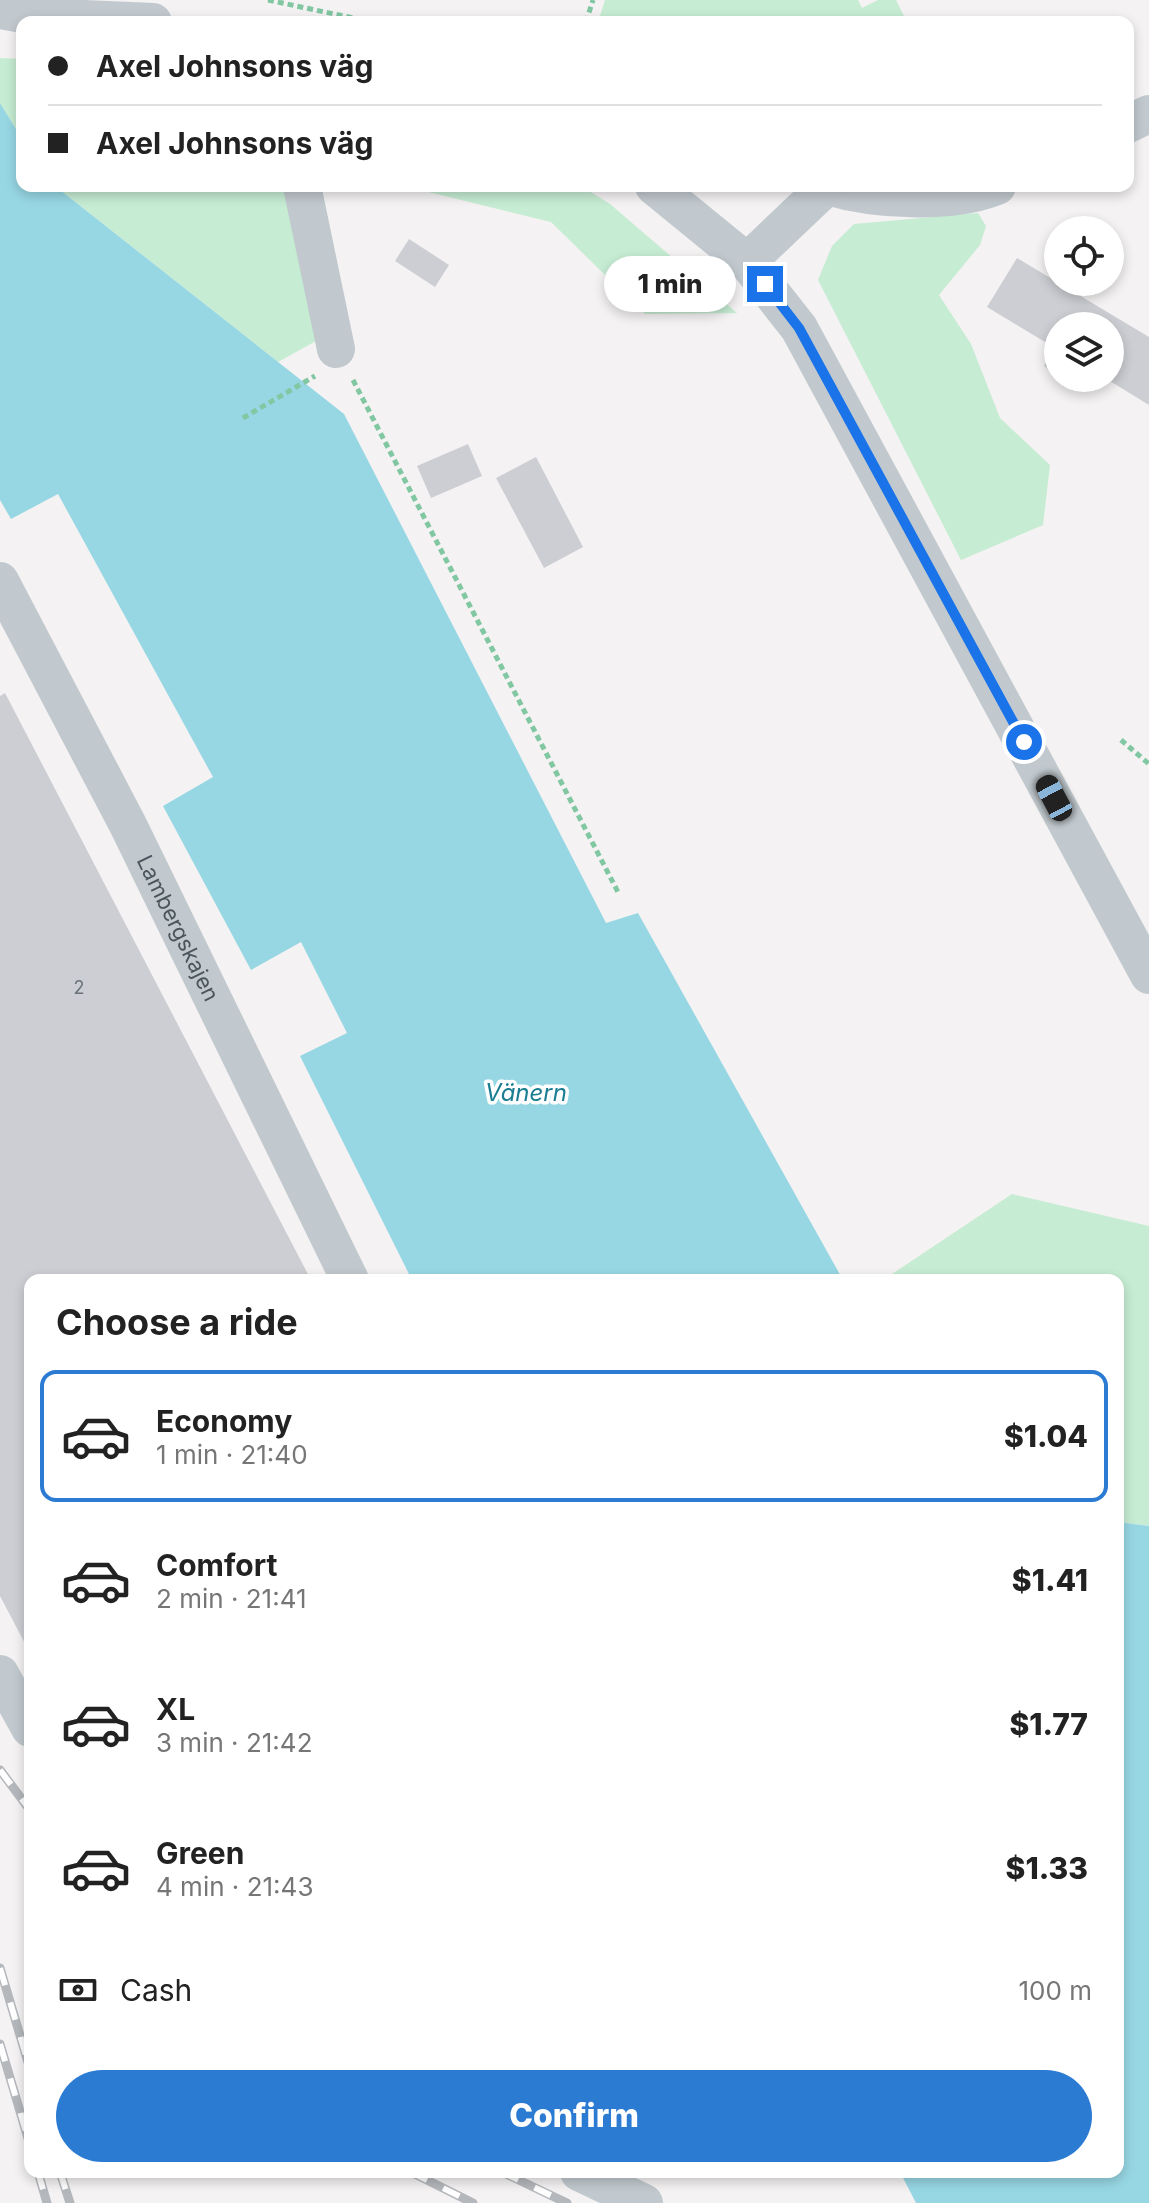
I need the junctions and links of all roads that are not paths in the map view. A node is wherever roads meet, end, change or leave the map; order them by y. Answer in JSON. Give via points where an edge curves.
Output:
{"nodes":[{"id":1,"x":0,"y":10,"type":"edge"},
{"id":2,"x":33,"y":16,"type":"edge"},
{"id":3,"x":303,"y":192,"type":"edge"},
{"id":4,"x":661,"y":192,"type":"edge"},
{"id":5,"x":821,"y":192,"type":"edge"},
{"id":6,"x":847,"y":192,"type":"edge"},
{"id":7,"x":983,"y":192,"type":"edge"},
{"id":8,"x":747,"y":262,"type":"junction"},
{"id":9,"x":339,"y":354,"type":"road end"},
{"id":10,"x":0,"y":581,"type":"edge"},
{"id":11,"x":14,"y":639,"type":"edge"},
{"id":12,"x":1149,"y":975,"type":"edge"},
{"id":13,"x":347,"y":1274,"type":"edge"},
{"id":14,"x":0,"y":1674,"type":"edge"},
{"id":15,"x":24,"y":1717,"type":"edge"},
{"id":16,"x":592,"y":2178,"type":"edge"},
{"id":17,"x":644,"y":2203,"type":"edge"}],
"edges":[{"from":1,"to":2,"type":"street"},
{"from":3,"to":9,"type":"street"},
{"from":4,"to":8,"type":"street"},
{"from":5,"to":8,"type":"street"},
{"from":6,"to":7,"type":"street","via":[[907,197]]},
{"from":8,"to":12,"type":"street","via":[[799,328]]},
{"from":10,"to":11,"type":"street","name":"Lambergskajen"},
{"from":11,"to":13,"type":"street","name":"Lambergskajen","via":[[128,825]]},
{"from":14,"to":15,"type":"street"},
{"from":16,"to":17,"type":"street"}]}
